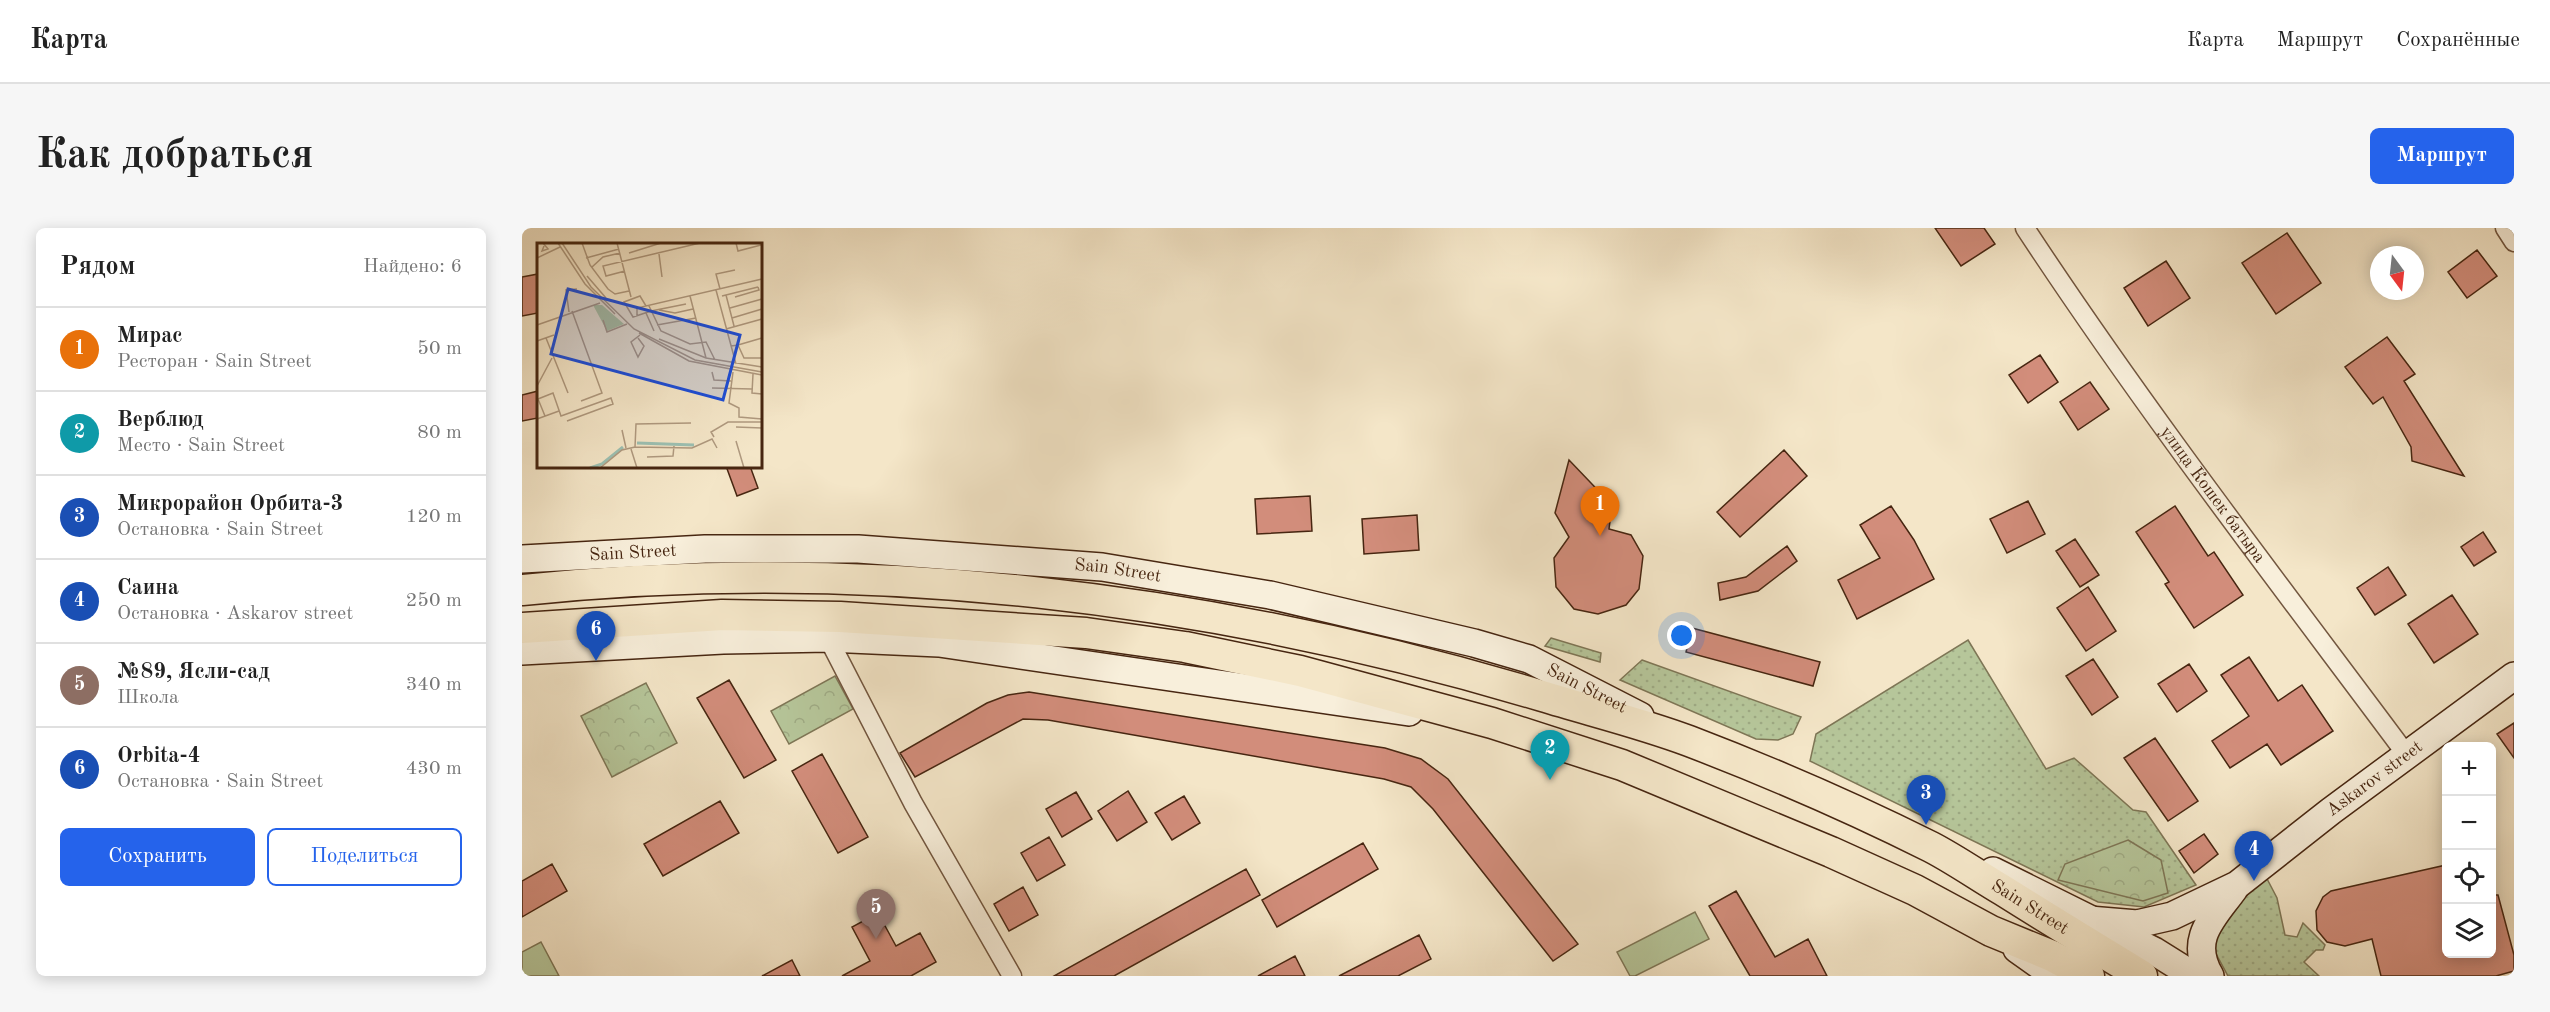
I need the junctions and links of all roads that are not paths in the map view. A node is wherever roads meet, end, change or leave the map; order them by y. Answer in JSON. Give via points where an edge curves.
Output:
{"nodes":[{"id":1,"x":2025,"y":228,"type":"edge"},
{"id":2,"x":2505,"y":228,"type":"edge"},
{"id":3,"x":2514,"y":242,"type":"edge"},
{"id":4,"x":522,"y":559,"type":"edge"},
{"id":5,"x":522,"y":590,"type":"edge"},
{"id":6,"x":522,"y":628,"type":"edge"},
{"id":7,"x":828,"y":639,"type":"junction"},
{"id":8,"x":522,"y":651,"type":"edge"},
{"id":9,"x":2514,"y":676,"type":"edge"},
{"id":10,"x":1492,"y":723,"type":"junction"},
{"id":11,"x":1686,"y":740,"type":"junction"},
{"id":12,"x":2406,"y":754,"type":"junction"},
{"id":13,"x":1934,"y":848,"type":"junction"},
{"id":14,"x":2237,"y":885,"type":"junction"},
{"id":15,"x":2089,"y":920,"type":"junction"},
{"id":16,"x":1991,"y":931,"type":"junction"},
{"id":17,"x":1012,"y":976,"type":"edge"},
{"id":18,"x":2055,"y":976,"type":"edge"},
{"id":19,"x":2089,"y":976,"type":"edge"},
{"id":20,"x":2142,"y":976,"type":"edge"},
{"id":21,"x":2194,"y":976,"type":"edge"},
{"id":22,"x":2210,"y":976,"type":"edge"}],
"edges":[{"from":1,"to":12,"type":"street","name":"улица Кошек батыра"},
{"from":2,"to":3,"type":"street"},
{"from":4,"to":11,"type":"street","name":"Sain Street","via":[[705,549],[858,549],[1102,567],[1270,595],[1529,658]]},
{"from":5,"to":11,"type":"main road","name":"Sain Street","via":[[782,578],[934,584],[1043,594],[1197,614],[1376,650]]},
{"from":6,"to":10,"type":"main road","name":"Sain Street","via":[[722,615],[840,617],[1086,633],[1185,647],[1300,670]]},
{"from":7,"to":8,"type":"street","name":"Sain Street"},
{"from":7,"to":10,"type":"street","name":"Sain Street","via":[[939,643]]},
{"from":7,"to":17,"type":"street","via":[[913,803]]},
{"from":9,"to":12,"type":"street","name":"Askarov street"},
{"from":10,"to":16,"type":"main road","name":"Sain Street","via":[[1622,765],[1729,807],[1915,890]]},
{"from":11,"to":13,"type":"main road","name":"Sain Street"},
{"from":12,"to":14,"type":"street","name":"Askarov street"},
{"from":13,"to":15,"type":"street","via":[[1996,872]]},
{"from":13,"to":20,"type":"main road","name":"Sain Street"},
{"from":14,"to":15,"type":"street","via":[[2172,916],[2137,924]]},
{"from":14,"to":22,"type":"street","via":[[2202,940],[2200,953]]},
{"from":15,"to":21,"type":"street","via":[[2154,951]]},
{"from":16,"to":18,"type":"street"},
{"from":16,"to":19,"type":"main road","name":"Sain Street"}]}
